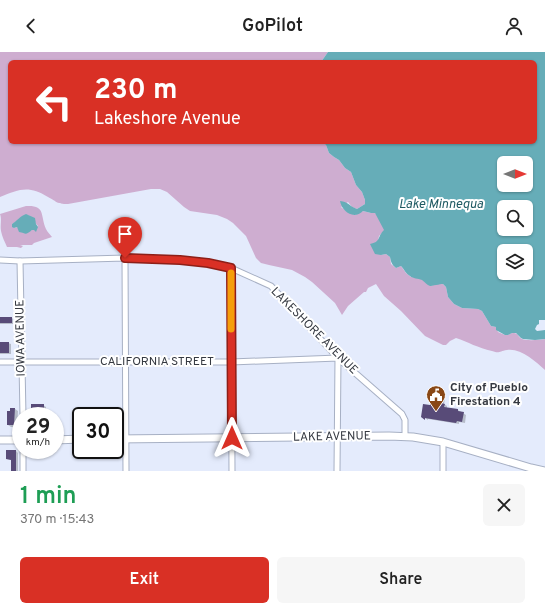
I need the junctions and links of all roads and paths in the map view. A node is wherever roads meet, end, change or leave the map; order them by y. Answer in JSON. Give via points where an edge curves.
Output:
{"nodes":[{"id":1,"x":125,"y":258,"type":"junction"},
{"id":2,"x":0,"y":260,"type":"edge"},
{"id":3,"x":20,"y":260,"type":"junction"},
{"id":4,"x":231,"y":268,"type":"junction"},
{"id":5,"x":338,"y":358,"type":"junction"},
{"id":6,"x":0,"y":362,"type":"edge"},
{"id":7,"x":22,"y":362,"type":"junction"},
{"id":8,"x":125,"y":362,"type":"junction"},
{"id":9,"x":231,"y":362,"type":"junction"},
{"id":10,"x":23,"y":407,"type":"edge"},
{"id":11,"x":337,"y":436,"type":"junction"},
{"id":12,"x":405,"y":437,"type":"junction"},
{"id":13,"x":232,"y":438,"type":"junction"},
{"id":14,"x":126,"y":439,"type":"junction"},
{"id":15,"x":0,"y":440,"type":"edge"},
{"id":16,"x":12,"y":440,"type":"edge"},
{"id":17,"x":443,"y":442,"type":"junction"},
{"id":18,"x":23,"y":459,"type":"edge"},
{"id":19,"x":23,"y":471,"type":"edge"},
{"id":20,"x":126,"y":471,"type":"edge"},
{"id":21,"x":232,"y":471,"type":"edge"},
{"id":22,"x":337,"y":471,"type":"edge"},
{"id":23,"x":443,"y":471,"type":"edge"},
{"id":24,"x":545,"y":471,"type":"edge"}],
"edges":[{"from":1,"to":3,"type":"street","name":"LAKESHORE AVENUE"},
{"from":1,"to":4,"type":"street","name":"LAKESHORE AVENUE","via":[[180,260]]},
{"from":1,"to":8,"type":"street"},
{"from":2,"to":3,"type":"street","name":"LAKESHORE AVENUE"},
{"from":3,"to":7,"type":"street","name":"IOWA AVENUE"},
{"from":4,"to":5,"type":"street","name":"LAKESHORE AVENUE","via":[[271,286]]},
{"from":4,"to":9,"type":"street"},
{"from":5,"to":9,"type":"street","name":"CALIFORNIA STREET"},
{"from":5,"to":11,"type":"street"},
{"from":5,"to":12,"type":"street","name":"LAKESHORE AVENUE","via":[[402,414],[405,420]]},
{"from":6,"to":7,"type":"street","name":"CALIFORNIA STREET"},
{"from":7,"to":8,"type":"street","name":"CALIFORNIA STREET"},
{"from":7,"to":10,"type":"street","name":"IOWA AVENUE"},
{"from":8,"to":9,"type":"street","name":"CALIFORNIA STREET"},
{"from":8,"to":14,"type":"street"},
{"from":9,"to":13,"type":"street"},
{"from":11,"to":12,"type":"main road","name":"LAKE AVENUE"},
{"from":11,"to":13,"type":"main road","name":"LAKE AVENUE"},
{"from":11,"to":22,"type":"street"},
{"from":12,"to":17,"type":"main road","name":"LAKE AVENUE"},
{"from":13,"to":14,"type":"main road","name":"LAKE AVENUE"},
{"from":13,"to":21,"type":"street"},
{"from":14,"to":20,"type":"street"},
{"from":15,"to":16,"type":"main road"},
{"from":17,"to":23,"type":"street"},
{"from":17,"to":24,"type":"main road","name":"LAKE AVENUE"},
{"from":18,"to":19,"type":"street"}]}
